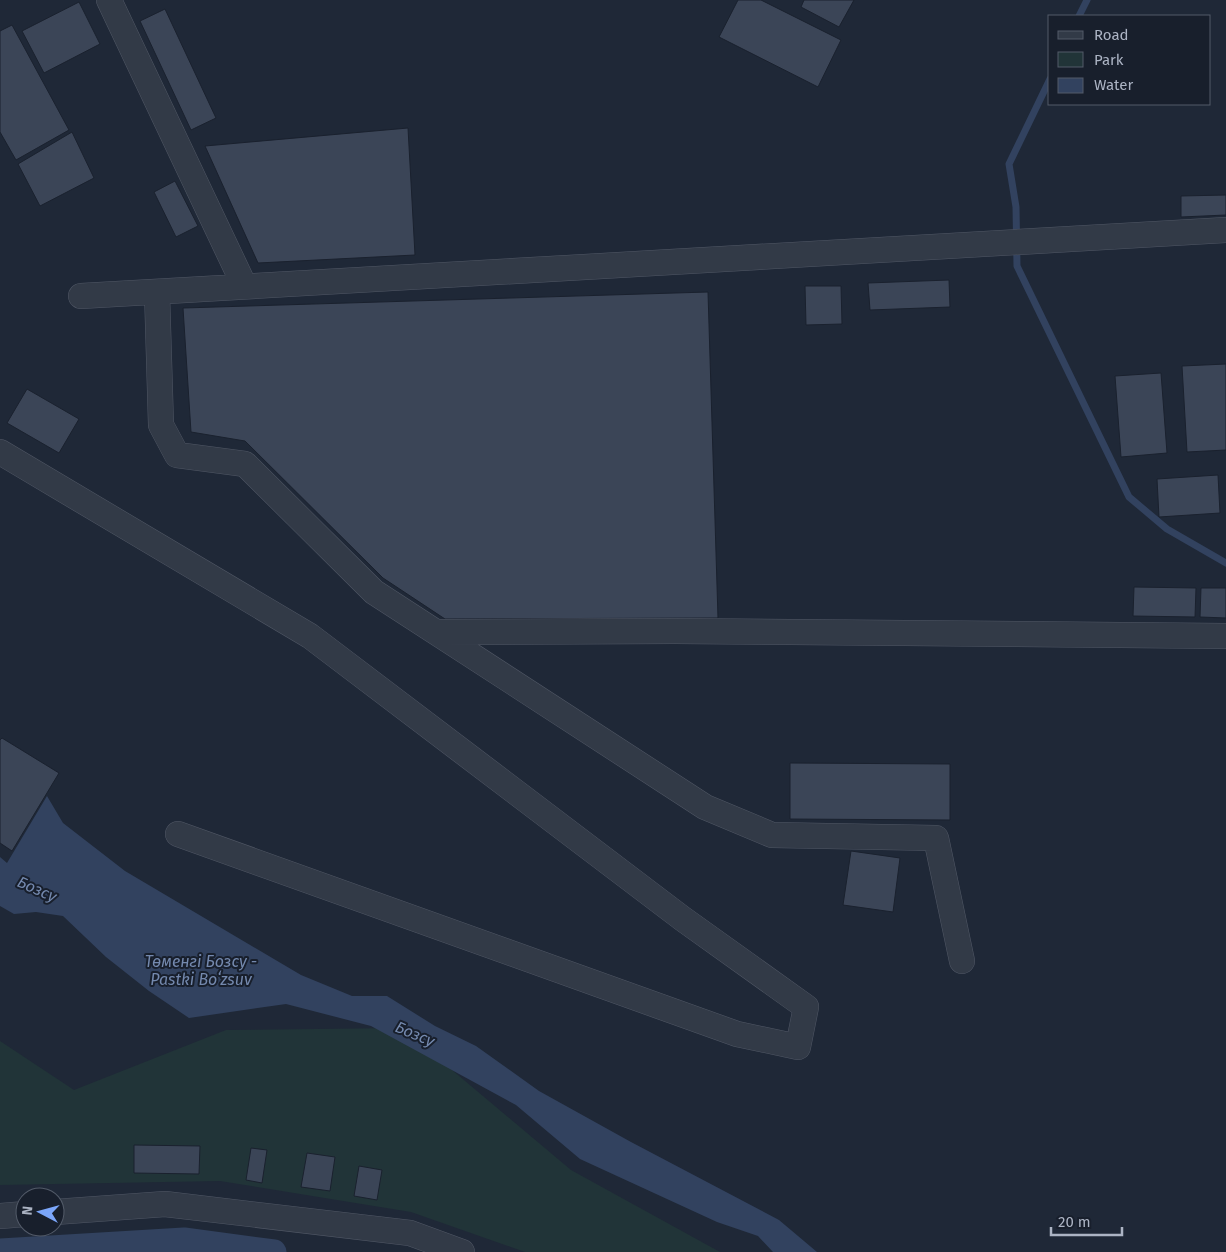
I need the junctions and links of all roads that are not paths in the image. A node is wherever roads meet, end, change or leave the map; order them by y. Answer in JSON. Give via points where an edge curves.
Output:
{"nodes":[{"id":1,"x":109,"y":0,"type":"edge"},
{"id":2,"x":1226,"y":230,"type":"edge"},
{"id":3,"x":244,"y":285,"type":"junction"},
{"id":4,"x":158,"y":292,"type":"junction"},
{"id":5,"x":81,"y":296,"type":"dead end"},
{"id":6,"x":0,"y":452,"type":"edge"},
{"id":7,"x":436,"y":632,"type":"junction"},
{"id":8,"x":1226,"y":636,"type":"edge"},
{"id":9,"x":178,"y":834,"type":"dead end"},
{"id":10,"x":962,"y":961,"type":"dead end"},
{"id":11,"x":65,"y":1211,"type":"edge"},
{"id":12,"x":15,"y":1215,"type":"edge"},
{"id":13,"x":0,"y":1216,"type":"edge"},
{"id":14,"x":462,"y":1252,"type":"edge"}],
"edges":[{"from":1,"to":3,"type":"street"},
{"from":2,"to":3,"type":"street"},
{"from":3,"to":4,"type":"street"},
{"from":4,"to":5,"type":"street"},
{"from":4,"to":7,"type":"street","via":[[162,425],[178,455],[245,464],[374,592]]},
{"from":6,"to":9,"type":"street","via":[[310,636],[683,919],[806,1007],[798,1046],[737,1034]]},
{"from":7,"to":8,"type":"street"},
{"from":7,"to":10,"type":"street","via":[[705,807],[772,836],[936,838]]},
{"from":11,"to":14,"type":"street","via":[[166,1204],[410,1233]]},
{"from":12,"to":13,"type":"street"}]}
